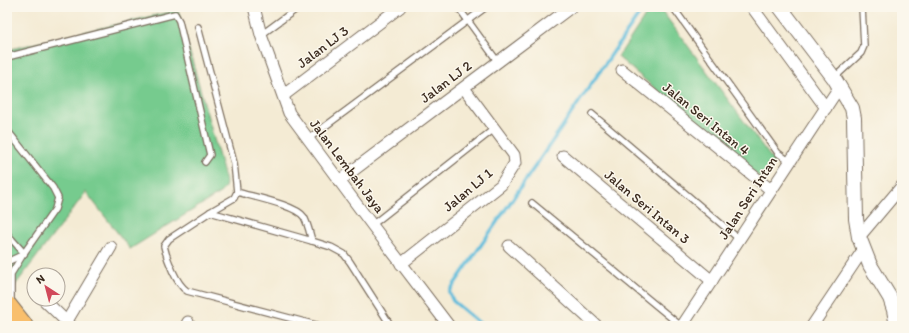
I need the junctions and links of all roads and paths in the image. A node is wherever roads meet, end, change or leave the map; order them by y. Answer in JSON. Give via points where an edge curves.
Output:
{"nodes":[{"id":1,"x":254,"y":7,"type":"edge"},
{"id":2,"x":299,"y":7,"type":"edge"},
{"id":3,"x":400,"y":7,"type":"edge"},
{"id":4,"x":458,"y":7,"type":"edge"},
{"id":5,"x":486,"y":7,"type":"edge"},
{"id":6,"x":572,"y":7,"type":"edge"},
{"id":7,"x":675,"y":7,"type":"edge"},
{"id":8,"x":752,"y":7,"type":"edge"},
{"id":9,"x":780,"y":7,"type":"edge"},
{"id":10,"x":862,"y":7,"type":"edge"},
{"id":11,"x":468,"y":20,"type":"junction"},
{"id":12,"x":198,"y":27,"type":"dead end"},
{"id":13,"x":262,"y":35,"type":"junction"},
{"id":14,"x":7,"y":57,"type":"edge"},
{"id":15,"x":498,"y":62,"type":"junction"},
{"id":16,"x":622,"y":70,"type":"dead end"},
{"id":17,"x":837,"y":82,"type":"junction"},
{"id":18,"x":464,"y":88,"type":"junction"},
{"id":19,"x":284,"y":96,"type":"junction"},
{"id":20,"x":826,"y":108,"type":"junction"},
{"id":21,"x":592,"y":114,"type":"dead end"},
{"id":22,"x":494,"y":129,"type":"junction"},
{"id":23,"x":7,"y":130,"type":"edge"},
{"id":24,"x":308,"y":139,"type":"junction"},
{"id":25,"x":563,"y":156,"type":"dead end"},
{"id":26,"x":205,"y":162,"type":"dead end"},
{"id":27,"x":790,"y":162,"type":"junction"},
{"id":28,"x":339,"y":181,"type":"junction"},
{"id":29,"x":902,"y":186,"type":"edge"},
{"id":30,"x":771,"y":190,"type":"junction"},
{"id":31,"x":237,"y":192,"type":"junction"},
{"id":32,"x":532,"y":203,"type":"dead end"},
{"id":33,"x":210,"y":212,"type":"junction"},
{"id":34,"x":372,"y":225,"type":"junction"},
{"id":35,"x":7,"y":234,"type":"edge"},
{"id":36,"x":739,"y":239,"type":"junction"},
{"id":37,"x":312,"y":241,"type":"junction"},
{"id":38,"x":861,"y":244,"type":"junction"},
{"id":39,"x":509,"y":246,"type":"dead end"},
{"id":40,"x":111,"y":247,"type":"dead end"},
{"id":41,"x":24,"y":253,"type":"junction"},
{"id":42,"x":7,"y":262,"type":"edge"},
{"id":43,"x":401,"y":264,"type":"junction"},
{"id":44,"x":712,"y":281,"type":"junction"},
{"id":45,"x":7,"y":307,"type":"edge"},
{"id":46,"x":52,"y":307,"type":"edge"},
{"id":47,"x":898,"y":309,"type":"edge"},
{"id":48,"x":69,"y":323,"type":"edge"},
{"id":49,"x":446,"y":325,"type":"edge"},
{"id":50,"x":23,"y":326,"type":"edge"},
{"id":51,"x":320,"y":326,"type":"edge"},
{"id":52,"x":391,"y":326,"type":"edge"},
{"id":53,"x":597,"y":326,"type":"edge"},
{"id":54,"x":682,"y":326,"type":"edge"},
{"id":55,"x":812,"y":326,"type":"edge"},
{"id":56,"x":898,"y":326,"type":"edge"}],
"edges":[{"from":1,"to":13,"type":"street","name":"Jalan Lembah Jaya"},
{"from":2,"to":13,"type":"lane"},
{"from":3,"to":19,"type":"street","name":"Jalan LJ 3"},
{"from":4,"to":11,"type":"lane"},
{"from":5,"to":11,"type":"lane"},
{"from":6,"to":15,"type":"street","name":"Jalan LJ 2"},
{"from":7,"to":27,"type":"lane","via":[[778,153]]},
{"from":8,"to":20,"type":"street"},
{"from":9,"to":17,"type":"street"},
{"from":10,"to":17,"type":"lane","via":[[864,46],[861,54]]},
{"from":11,"to":15,"type":"lane"},
{"from":11,"to":24,"type":"lane"},
{"from":12,"to":31,"type":"lane","via":[[234,162]]},
{"from":13,"to":19,"type":"street","name":"Jalan Lembah Jaya"},
{"from":14,"to":26,"type":"lane","via":[[175,14],[179,21],[210,155]]},
{"from":15,"to":18,"type":"street","name":"Jalan LJ 2"},
{"from":16,"to":30,"type":"street","name":"Jalan Seri Intan 4"},
{"from":17,"to":20,"type":"street","name":"Jalan Seri Intan"},
{"from":17,"to":38,"type":"street","via":[[852,108],[854,118],[856,219]]},
{"from":18,"to":22,"type":"street","name":"Jalan LJ 1"},
{"from":18,"to":28,"type":"street","name":"Jalan LJ 2"},
{"from":19,"to":24,"type":"street","name":"Jalan Lembah Jaya","via":[[289,113]]},
{"from":20,"to":27,"type":"street","name":"Jalan Seri Intan"},
{"from":21,"to":36,"type":"lane"},
{"from":22,"to":34,"type":"lane"},
{"from":22,"to":43,"type":"street","name":"Jalan LJ 1","via":[[514,155],[515,162],[500,185]]},
{"from":23,"to":41,"type":"lane","via":[[58,198],[55,209]]},
{"from":24,"to":28,"type":"street","name":"Jalan Lembah Jaya"},
{"from":25,"to":44,"type":"street","name":"Jalan Seri Intan 3"},
{"from":27,"to":30,"type":"street","name":"Jalan Seri Intan"},
{"from":28,"to":34,"type":"street","name":"Jalan Lembah Jaya"},
{"from":29,"to":38,"type":"street"},
{"from":30,"to":36,"type":"street","name":"Jalan Seri Intan"},
{"from":31,"to":33,"type":"lane","via":[[234,198]]},
{"from":31,"to":37,"type":"lane","via":[[300,212],[305,218]]},
{"from":32,"to":54,"type":"lane"},
{"from":33,"to":37,"type":"lane"},
{"from":33,"to":51,"type":"lane","via":[[170,239],[164,246],[182,288]]},
{"from":34,"to":43,"type":"street","name":"Jalan Lembah Jaya"},
{"from":35,"to":41,"type":"lane"},
{"from":36,"to":44,"type":"street","name":"Jalan Seri Intan"},
{"from":37,"to":52,"type":"lane","via":[[344,254]]},
{"from":38,"to":47,"type":"street","via":[[870,265]]},
{"from":38,"to":55,"type":"street"},
{"from":39,"to":53,"type":"street"},
{"from":40,"to":48,"type":"street"},
{"from":41,"to":42,"type":"lane"},
{"from":41,"to":50,"type":"lane","via":[[12,274],[11,299]]},
{"from":43,"to":49,"type":"street","name":"Jalan Lembah Jaya"},
{"from":44,"to":54,"type":"street","name":"Jalan Seri Intan"},
{"from":45,"to":50,"type":"highway"},
{"from":46,"to":48,"type":"street"},
{"from":47,"to":56,"type":"street"}]}
